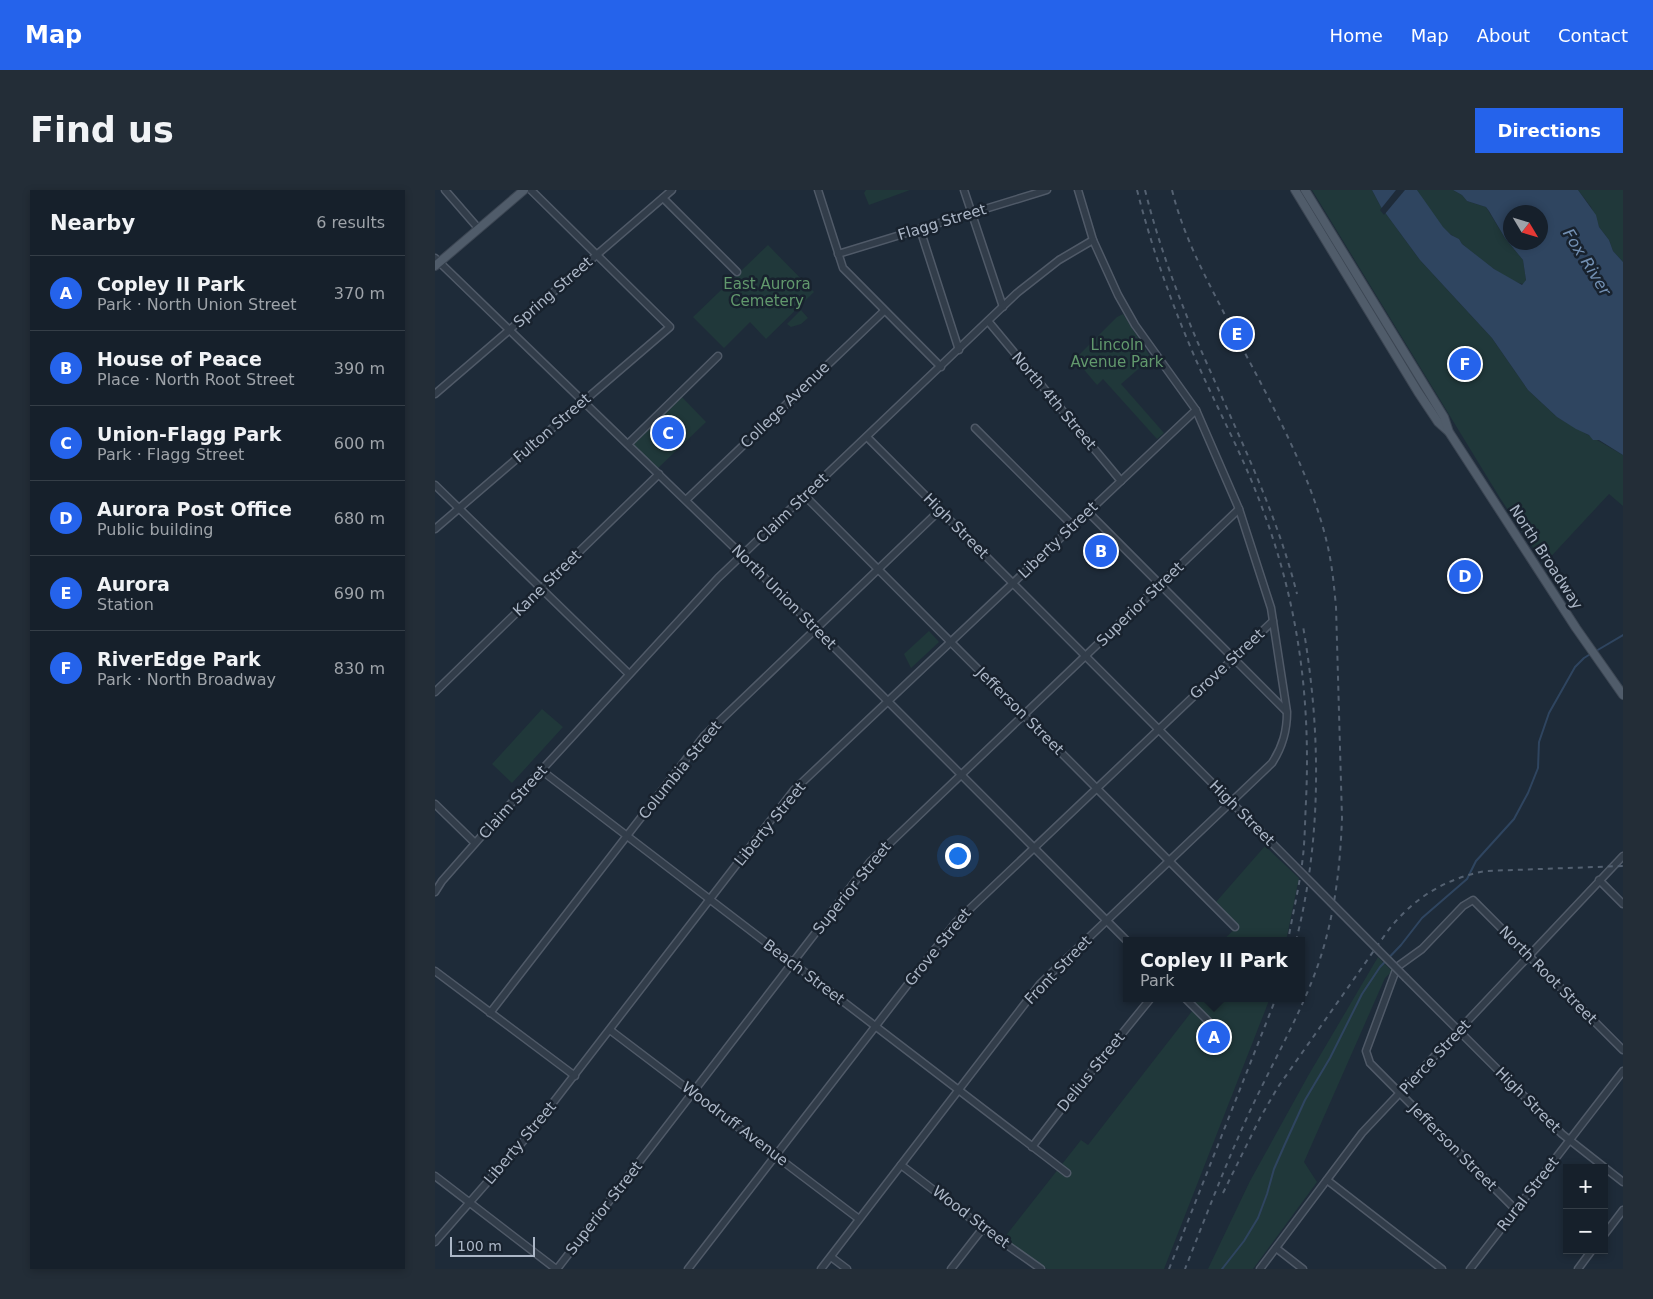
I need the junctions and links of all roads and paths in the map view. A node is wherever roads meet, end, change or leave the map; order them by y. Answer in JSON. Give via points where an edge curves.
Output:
{"nodes":[{"id":1,"x":445,"y":190,"type":"edge"},
{"id":2,"x":524,"y":190,"type":"edge"},
{"id":3,"x":531,"y":190,"type":"edge"},
{"id":4,"x":672,"y":190,"type":"edge"},
{"id":5,"x":818,"y":190,"type":"edge"},
{"id":6,"x":964,"y":190,"type":"edge"},
{"id":7,"x":1047,"y":190,"type":"edge"},
{"id":8,"x":1078,"y":190,"type":"edge"},
{"id":9,"x":1295,"y":190,"type":"edge"},
{"id":10,"x":1305,"y":190,"type":"edge"},
{"id":11,"x":663,"y":198,"type":"junction"},
{"id":12,"x":971,"y":214,"type":"junction"},
{"id":13,"x":478,"y":228,"type":"junction"},
{"id":14,"x":920,"y":229,"type":"junction"},
{"id":15,"x":1093,"y":240,"type":"junction"},
{"id":16,"x":837,"y":254,"type":"junction"},
{"id":17,"x":597,"y":255,"type":"junction"},
{"id":18,"x":436,"y":262,"type":"edge"},
{"id":19,"x":737,"y":272,"type":"dead end"},
{"id":20,"x":1003,"y":307,"type":"junction"},
{"id":21,"x":884,"y":311,"type":"junction"},
{"id":22,"x":988,"y":321,"type":"junction"},
{"id":23,"x":510,"y":330,"type":"junction"},
{"id":24,"x":959,"y":350,"type":"junction"},
{"id":25,"x":718,"y":356,"type":"dead end"},
{"id":26,"x":941,"y":367,"type":"junction"},
{"id":27,"x":435,"y":394,"type":"edge"},
{"id":28,"x":583,"y":402,"type":"junction"},
{"id":29,"x":1196,"y":410,"type":"junction"},
{"id":30,"x":975,"y":428,"type":"dead end"},
{"id":31,"x":1449,"y":432,"type":"junction"},
{"id":32,"x":867,"y":437,"type":"junction"},
{"id":33,"x":628,"y":444,"type":"junction"},
{"id":34,"x":659,"y":474,"type":"junction"},
{"id":35,"x":1121,"y":481,"type":"junction"},
{"id":36,"x":435,"y":485,"type":"edge"},
{"id":37,"x":805,"y":496,"type":"junction"},
{"id":38,"x":686,"y":500,"type":"junction"},
{"id":39,"x":459,"y":508,"type":"junction"},
{"id":40,"x":1239,"y":509,"type":"junction"},
{"id":41,"x":940,"y":510,"type":"junction"},
{"id":42,"x":1087,"y":512,"type":"junction"},
{"id":43,"x":1073,"y":526,"type":"junction"},
{"id":44,"x":435,"y":529,"type":"edge"},
{"id":45,"x":742,"y":555,"type":"junction"},
{"id":46,"x":878,"y":569,"type":"junction"},
{"id":47,"x":1013,"y":583,"type":"junction"},
{"id":48,"x":1161,"y":584,"type":"junction"},
{"id":49,"x":541,"y":588,"type":"junction"},
{"id":50,"x":1273,"y":621,"type":"junction"},
{"id":51,"x":815,"y":628,"type":"junction"},
{"id":52,"x":951,"y":642,"type":"junction"},
{"id":53,"x":1086,"y":656,"type":"junction"},
{"id":54,"x":1234,"y":658,"type":"junction"},
{"id":55,"x":629,"y":674,"type":"junction"},
{"id":56,"x":435,"y":692,"type":"edge"},
{"id":57,"x":1623,"y":694,"type":"edge"},
{"id":58,"x":889,"y":702,"type":"junction"},
{"id":59,"x":1287,"y":712,"type":"junction"},
{"id":60,"x":1023,"y":715,"type":"junction"},
{"id":61,"x":1158,"y":729,"type":"junction"},
{"id":62,"x":541,"y":770,"type":"junction"},
{"id":63,"x":961,"y":774,"type":"junction"},
{"id":64,"x":1096,"y":788,"type":"junction"},
{"id":65,"x":1231,"y":802,"type":"junction"},
{"id":66,"x":435,"y":804,"type":"edge"},
{"id":67,"x":627,"y":836,"type":"junction"},
{"id":68,"x":475,"y":843,"type":"junction"},
{"id":69,"x":1034,"y":848,"type":"junction"},
{"id":70,"x":1623,"y":856,"type":"edge"},
{"id":71,"x":1169,"y":862,"type":"junction"},
{"id":72,"x":1599,"y":880,"type":"junction"},
{"id":73,"x":435,"y":892,"type":"edge"},
{"id":74,"x":710,"y":900,"type":"junction"},
{"id":75,"x":1623,"y":904,"type":"edge"},
{"id":76,"x":1107,"y":921,"type":"junction"},
{"id":77,"x":1235,"y":927,"type":"dead end"},
{"id":78,"x":1123,"y":937,"type":"edge"},
{"id":79,"x":1530,"y":956,"type":"junction"},
{"id":80,"x":793,"y":963,"type":"junction"},
{"id":81,"x":435,"y":970,"type":"edge"},
{"id":82,"x":1148,"y":1002,"type":"edge"},
{"id":83,"x":1189,"y":1002,"type":"edge"},
{"id":84,"x":490,"y":1013,"type":"junction"},
{"id":85,"x":1211,"y":1024,"type":"dead end"},
{"id":86,"x":875,"y":1026,"type":"junction"},
{"id":87,"x":610,"y":1030,"type":"junction"},
{"id":88,"x":1459,"y":1031,"type":"junction"},
{"id":89,"x":1623,"y":1050,"type":"edge"},
{"id":90,"x":1369,"y":1064,"type":"joint"},
{"id":91,"x":1623,"y":1071,"type":"edge"},
{"id":92,"x":575,"y":1076,"type":"junction"},
{"id":93,"x":959,"y":1090,"type":"junction"},
{"id":94,"x":692,"y":1092,"type":"junction"},
{"id":95,"x":1400,"y":1094,"type":"junction"},
{"id":96,"x":1570,"y":1140,"type":"junction"},
{"id":97,"x":1032,"y":1147,"type":"junction"},
{"id":98,"x":776,"y":1155,"type":"junction"},
{"id":99,"x":901,"y":1165,"type":"junction"},
{"id":100,"x":1067,"y":1173,"type":"dead end"},
{"id":101,"x":435,"y":1176,"type":"edge"},
{"id":102,"x":1327,"y":1180,"type":"junction"},
{"id":103,"x":1623,"y":1182,"type":"edge"},
{"id":104,"x":470,"y":1203,"type":"junction"},
{"id":105,"x":1515,"y":1210,"type":"junction"},
{"id":106,"x":1623,"y":1210,"type":"edge"},
{"id":107,"x":859,"y":1219,"type":"junction"},
{"id":108,"x":983,"y":1228,"type":"junction"},
{"id":109,"x":1608,"y":1230,"type":"edge"},
{"id":110,"x":435,"y":1242,"type":"edge"},
{"id":111,"x":1276,"y":1248,"type":"junction"},
{"id":112,"x":1589,"y":1254,"type":"edge"},
{"id":113,"x":831,"y":1256,"type":"junction"},
{"id":114,"x":556,"y":1269,"type":"edge"},
{"id":115,"x":688,"y":1269,"type":"edge"},
{"id":116,"x":821,"y":1269,"type":"edge"},
{"id":117,"x":847,"y":1269,"type":"edge"},
{"id":118,"x":951,"y":1269,"type":"edge"},
{"id":119,"x":1041,"y":1269,"type":"edge"},
{"id":120,"x":1260,"y":1269,"type":"edge"},
{"id":121,"x":1303,"y":1269,"type":"edge"},
{"id":122,"x":1443,"y":1269,"type":"edge"},
{"id":123,"x":1470,"y":1269,"type":"edge"},
{"id":124,"x":1578,"y":1269,"type":"edge"}],
"edges":[{"from":1,"to":13,"type":"street"},
{"from":2,"to":13,"type":"main road"},
{"from":3,"to":17,"type":"street"},
{"from":4,"to":11,"type":"street","name":"Spring Street"},
{"from":5,"to":16,"type":"street"},
{"from":6,"to":12,"type":"street"},
{"from":7,"to":12,"type":"street","name":"Flagg Street"},
{"from":8,"to":15,"type":"street","name":"Front Street"},
{"from":9,"to":31,"type":"main road","name":"North Broadway","via":[[1418,392],[1438,422]]},
{"from":10,"to":31,"type":"main road","name":"North Broadway","via":[[1445,417]]},
{"from":11,"to":17,"type":"street","name":"Spring Street"},
{"from":11,"to":19,"type":"street"},
{"from":12,"to":14,"type":"street","name":"Flagg Street"},
{"from":12,"to":20,"type":"street"},
{"from":13,"to":18,"type":"main road"},
{"from":14,"to":16,"type":"street","name":"Flagg Street"},
{"from":14,"to":24,"type":"street"},
{"from":15,"to":20,"type":"street","name":"Claim Street","via":[[1046,270]]},
{"from":15,"to":29,"type":"street","name":"Front Street","via":[[1135,325]]},
{"from":16,"to":21,"type":"street","via":[[847,274]]},
{"from":17,"to":23,"type":"street","name":"Spring Street"},
{"from":17,"to":28,"type":"street","name":"Fulton Street","via":[[670,327]]},
{"from":18,"to":23,"type":"street","name":"North Union Street"},
{"from":20,"to":22,"type":"street","name":"Claim Street"},
{"from":21,"to":26,"type":"street"},
{"from":21,"to":38,"type":"street","name":"College Avenue"},
{"from":22,"to":24,"type":"street","name":"Claim Street"},
{"from":22,"to":35,"type":"street","name":"North 4th Street"},
{"from":23,"to":27,"type":"street","name":"Spring Street"},
{"from":23,"to":28,"type":"street","name":"North Union Street"},
{"from":24,"to":26,"type":"street","name":"Claim Street"},
{"from":25,"to":33,"type":"street"},
{"from":26,"to":32,"type":"street","name":"Claim Street"},
{"from":28,"to":33,"type":"street","name":"North Union Street"},
{"from":28,"to":39,"type":"street","name":"Fulton Street"},
{"from":29,"to":35,"type":"street","name":"Liberty Street"},
{"from":29,"to":40,"type":"street","name":"Front Street"},
{"from":30,"to":43,"type":"street"},
{"from":31,"to":57,"type":"main road","name":"North Broadway","via":[[1595,657]]},
{"from":32,"to":37,"type":"street","name":"Claim Street"},
{"from":32,"to":41,"type":"street","name":"High Street"},
{"from":33,"to":34,"type":"street","name":"North Union Street"},
{"from":34,"to":38,"type":"street","name":"North Union Street"},
{"from":34,"to":49,"type":"street","name":"Kane Street"},
{"from":35,"to":42,"type":"street","name":"Liberty Street"},
{"from":36,"to":39,"type":"street"},
{"from":37,"to":45,"type":"street","name":"Claim Street"},
{"from":37,"to":46,"type":"street","name":"Jefferson Street"},
{"from":38,"to":45,"type":"street","name":"North Union Street"},
{"from":39,"to":44,"type":"street","name":"Fulton Street"},
{"from":39,"to":49,"type":"street"},
{"from":40,"to":48,"type":"street","name":"Superior Street"},
{"from":40,"to":50,"type":"street","name":"Front Street"},
{"from":41,"to":46,"type":"street","name":"Columbia Street"},
{"from":41,"to":47,"type":"street","name":"High Street"},
{"from":42,"to":43,"type":"street","name":"Liberty Street"},
{"from":42,"to":48,"type":"street"},
{"from":43,"to":47,"type":"street","name":"Liberty Street"},
{"from":45,"to":51,"type":"street","name":"North Union Street"},
{"from":45,"to":55,"type":"street","name":"Claim Street"},
{"from":46,"to":51,"type":"street","name":"Columbia Street"},
{"from":46,"to":52,"type":"street","name":"Jefferson Street"},
{"from":47,"to":52,"type":"street","name":"Liberty Street"},
{"from":47,"to":53,"type":"street","name":"High Street"},
{"from":48,"to":53,"type":"street","name":"Superior Street"},
{"from":48,"to":54,"type":"street"},
{"from":49,"to":55,"type":"street"},
{"from":49,"to":56,"type":"street","name":"Kane Street"},
{"from":50,"to":54,"type":"street","name":"Grove Street"},
{"from":50,"to":59,"type":"street","name":"Front Street"},
{"from":51,"to":58,"type":"street","name":"North Union Street"},
{"from":51,"to":67,"type":"street","name":"Columbia Street","via":[[713,725]]},
{"from":52,"to":58,"type":"street","name":"Liberty Street"},
{"from":52,"to":60,"type":"street","name":"Jefferson Street"},
{"from":53,"to":60,"type":"street","name":"Superior Street"},
{"from":53,"to":61,"type":"street","name":"High Street"},
{"from":54,"to":59,"type":"street"},
{"from":54,"to":61,"type":"street","name":"Grove Street"},
{"from":55,"to":62,"type":"street","name":"Claim Street"},
{"from":58,"to":63,"type":"street","name":"North Union Street"},
{"from":58,"to":74,"type":"street","name":"Liberty Street","via":[[791,794]]},
{"from":59,"to":65,"type":"street","name":"Front Street","via":[[1287,728],[1272,763]]},
{"from":60,"to":63,"type":"street","name":"Superior Street"},
{"from":60,"to":64,"type":"street","name":"Jefferson Street"},
{"from":61,"to":64,"type":"street","name":"Grove Street"},
{"from":61,"to":65,"type":"street","name":"High Street"},
{"from":62,"to":67,"type":"street","name":"Beach Street"},
{"from":62,"to":68,"type":"street","name":"Claim Street"},
{"from":63,"to":69,"type":"street","name":"North Union Street"},
{"from":63,"to":80,"type":"street","name":"Superior Street","via":[[870,862]]},
{"from":64,"to":69,"type":"street","name":"Grove Street"},
{"from":64,"to":71,"type":"street","name":"Jefferson Street"},
{"from":65,"to":71,"type":"street","name":"Front Street"},
{"from":65,"to":88,"type":"street","name":"High Street","bridge":true},
{"from":66,"to":68,"type":"street"},
{"from":67,"to":74,"type":"street","name":"Beach Street"},
{"from":67,"to":84,"type":"street","name":"Columbia Street"},
{"from":68,"to":73,"type":"street","name":"Claim Street"},
{"from":69,"to":76,"type":"street","name":"North Union Street"},
{"from":69,"to":86,"type":"street","name":"Grove Street","via":[[956,922]]},
{"from":70,"to":72,"type":"street","name":"Pierce Street"},
{"from":71,"to":76,"type":"street","name":"Front Street"},
{"from":71,"to":77,"type":"street","name":"Jefferson Street"},
{"from":72,"to":75,"type":"street"},
{"from":72,"to":79,"type":"street","name":"Pierce Street"},
{"from":74,"to":80,"type":"street","name":"Beach Street"},
{"from":74,"to":87,"type":"street","name":"Liberty Street"},
{"from":76,"to":78,"type":"street","name":"North Union Street"},
{"from":76,"to":93,"type":"street","name":"Front Street","via":[[1041,984]]},
{"from":79,"to":88,"type":"street","name":"Pierce Street"},
{"from":79,"to":89,"type":"street","name":"North Root Street"},
{"from":79,"to":90,"type":"street","name":"North Root Street","via":[[1473,900],[1463,906],[1422,949],[1397,967],[1366,1052]]},
{"from":80,"to":86,"type":"street","name":"Beach Street"},
{"from":80,"to":94,"type":"street","name":"Superior Street"},
{"from":81,"to":84,"type":"street"},
{"from":82,"to":97,"type":"street","name":"Delius Street"},
{"from":83,"to":85,"type":"street"},
{"from":84,"to":92,"type":"street"},
{"from":86,"to":93,"type":"street","name":"Beach Street"},
{"from":86,"to":98,"type":"street","name":"Grove Street"},
{"from":87,"to":92,"type":"street","name":"Liberty Street"},
{"from":87,"to":94,"type":"street","name":"Woodruff Avenue"},
{"from":88,"to":95,"type":"street","name":"Pierce Street"},
{"from":88,"to":96,"type":"street","name":"High Street"},
{"from":90,"to":95,"type":"street","name":"Jefferson Street"},
{"from":91,"to":96,"type":"street","name":"Rural Street"},
{"from":92,"to":104,"type":"street","name":"Liberty Street"},
{"from":93,"to":97,"type":"street","name":"Beach Street"},
{"from":93,"to":99,"type":"street","name":"Front Street"},
{"from":94,"to":98,"type":"street","name":"Woodruff Avenue"},
{"from":94,"to":114,"type":"street","name":"Superior Street"},
{"from":95,"to":102,"type":"street","name":"Pierce Street","via":[[1362,1133]]},
{"from":95,"to":105,"type":"street","name":"Jefferson Street"},
{"from":96,"to":103,"type":"street","name":"High Street"},
{"from":96,"to":105,"type":"street","name":"Rural Street"},
{"from":97,"to":100,"type":"street","name":"Beach Street"},
{"from":98,"to":107,"type":"street","name":"Woodruff Avenue"},
{"from":98,"to":115,"type":"street","name":"Grove Street"},
{"from":99,"to":107,"type":"street","name":"Front Street"},
{"from":99,"to":108,"type":"street","name":"Wood Street"},
{"from":101,"to":104,"type":"street"},
{"from":102,"to":111,"type":"street","name":"Pierce Street"},
{"from":102,"to":122,"type":"street"},
{"from":104,"to":110,"type":"street","name":"Liberty Street"},
{"from":104,"to":114,"type":"street"},
{"from":105,"to":123,"type":"street","name":"Rural Street"},
{"from":106,"to":109,"type":"street"},
{"from":107,"to":113,"type":"street","name":"Front Street"},
{"from":108,"to":118,"type":"street"},
{"from":108,"to":119,"type":"street","name":"Wood Street"},
{"from":111,"to":120,"type":"street","name":"Pierce Street"},
{"from":111,"to":121,"type":"street"},
{"from":112,"to":124,"type":"street"},
{"from":113,"to":116,"type":"street","name":"Front Street"},
{"from":113,"to":117,"type":"street"}]}
